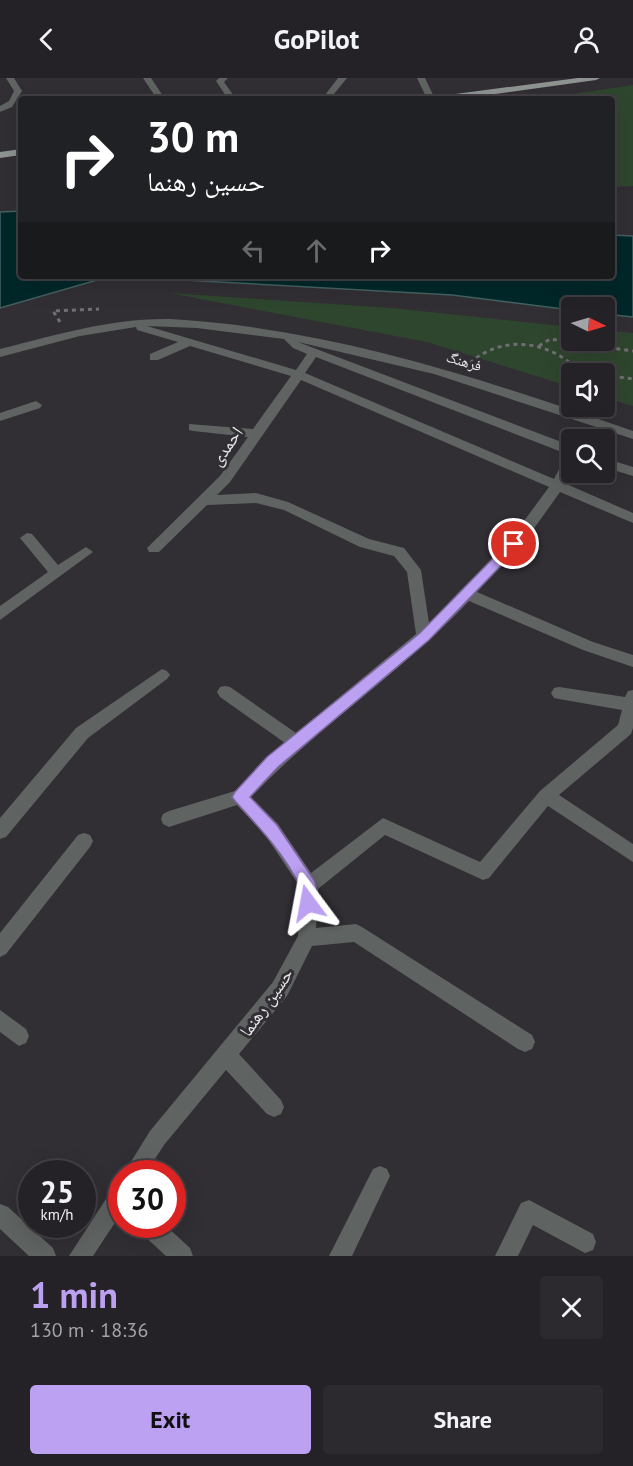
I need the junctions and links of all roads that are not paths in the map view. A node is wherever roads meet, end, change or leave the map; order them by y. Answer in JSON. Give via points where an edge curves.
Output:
{"nodes":[{"id":1,"x":10,"y":78,"type":"edge"},
{"id":2,"x":147,"y":78,"type":"edge"},
{"id":3,"x":224,"y":78,"type":"edge"},
{"id":4,"x":344,"y":78,"type":"edge"},
{"id":5,"x":421,"y":78,"type":"edge"},
{"id":6,"x":596,"y":78,"type":"edge"},
{"id":7,"x":158,"y":96,"type":"edge"},
{"id":8,"x":230,"y":96,"type":"edge"},
{"id":9,"x":328,"y":96,"type":"edge"},
{"id":10,"x":430,"y":96,"type":"edge"},
{"id":11,"x":462,"y":96,"type":"edge"},
{"id":12,"x":0,"y":109,"type":"edge"},
{"id":13,"x":18,"y":152,"type":"edge"},
{"id":14,"x":0,"y":155,"type":"edge"},
{"id":15,"x":130,"y":324,"type":"junction"},
{"id":16,"x":281,"y":334,"type":"junction"},
{"id":17,"x":189,"y":342,"type":"junction"},
{"id":18,"x":314,"y":352,"type":"junction"},
{"id":19,"x":0,"y":354,"type":"edge"},
{"id":20,"x":154,"y":357,"type":"dead end"},
{"id":21,"x":298,"y":374,"type":"junction"},
{"id":22,"x":36,"y":405,"type":"dead end"},
{"id":23,"x":0,"y":417,"type":"edge"},
{"id":24,"x":193,"y":427,"type":"dead end"},
{"id":25,"x":257,"y":434,"type":"junction"},
{"id":26,"x":633,"y":435,"type":"edge"},
{"id":27,"x":561,"y":447,"type":"edge"},
{"id":28,"x":615,"y":466,"type":"edge"},
{"id":29,"x":633,"y":472,"type":"edge"},
{"id":30,"x":561,"y":480,"type":"edge"},
{"id":31,"x":558,"y":486,"type":"junction"},
{"id":32,"x":204,"y":500,"type":"junction"},
{"id":33,"x":633,"y":518,"type":"edge"},
{"id":34,"x":27,"y":538,"type":"dead end"},
{"id":35,"x":153,"y":548,"type":"dead end"},
{"id":36,"x":86,"y":552,"type":"dead end"},
{"id":37,"x":56,"y":573,"type":"junction"},
{"id":38,"x":467,"y":594,"type":"junction"},
{"id":39,"x":0,"y":614,"type":"edge"},
{"id":40,"x":424,"y":636,"type":"junction"},
{"id":41,"x":633,"y":661,"type":"edge"},
{"id":42,"x":162,"y":675,"type":"dead end"},
{"id":43,"x":225,"y":692,"type":"dead end"},
{"id":44,"x":559,"y":693,"type":"dead end"},
{"id":45,"x":632,"y":700,"type":"edge"},
{"id":46,"x":296,"y":742,"type":"junction"},
{"id":47,"x":546,"y":796,"type":"junction"},
{"id":48,"x":240,"y":797,"type":"junction"},
{"id":49,"x":169,"y":819,"type":"dead end"},
{"id":50,"x":0,"y":831,"type":"edge"},
{"id":51,"x":84,"y":842,"type":"dead end"},
{"id":52,"x":633,"y":854,"type":"edge"},
{"id":53,"x":309,"y":885,"type":"junction"},
{"id":54,"x":307,"y":938,"type":"junction"},
{"id":55,"x":0,"y":948,"type":"edge"},
{"id":56,"x":0,"y":1020,"type":"edge"},
{"id":57,"x":19,"y":1036,"type":"dead end"},
{"id":58,"x":525,"y":1041,"type":"dead end"},
{"id":59,"x":227,"y":1056,"type":"junction"},
{"id":60,"x":274,"y":1107,"type":"dead end"},
{"id":61,"x":143,"y":1160,"type":"edge"},
{"id":62,"x":380,"y":1176,"type":"dead end"},
{"id":63,"x":0,"y":1215,"type":"edge"},
{"id":64,"x":108,"y":1215,"type":"edge"},
{"id":65,"x":163,"y":1238,"type":"edge"},
{"id":66,"x":585,"y":1242,"type":"dead end"},
{"id":67,"x":45,"y":1256,"type":"edge"},
{"id":68,"x":80,"y":1256,"type":"edge"},
{"id":69,"x":182,"y":1256,"type":"edge"},
{"id":70,"x":340,"y":1256,"type":"edge"},
{"id":71,"x":506,"y":1256,"type":"edge"}],
"edges":[{"from":1,"to":12,"type":"street","via":[[18,91],[14,101]]},
{"from":2,"to":7,"type":"street"},
{"from":3,"to":8,"type":"street","via":[[220,81]]},
{"from":4,"to":9,"type":"street"},
{"from":5,"to":10,"type":"street"},
{"from":6,"to":11,"type":"main road"},
{"from":13,"to":14,"type":"main road"},
{"from":15,"to":16,"type":"street","name":"فرهنگ","via":[[184,322]]},
{"from":15,"to":17,"type":"street"},
{"from":15,"to":19,"type":"street","name":"فرهنگ","via":[[84,331]]},
{"from":16,"to":18,"type":"street","name":"فرهنگ"},
{"from":16,"to":26,"type":"street","name":"فرهنگ","via":[[328,342],[465,378]]},
{"from":17,"to":20,"type":"street"},
{"from":17,"to":21,"type":"street"},
{"from":18,"to":21,"type":"street","name":"احمدی"},
{"from":18,"to":27,"type":"street","name":"فرهنگ"},
{"from":21,"to":25,"type":"street","name":"احمدی"},
{"from":21,"to":31,"type":"street"},
{"from":22,"to":23,"type":"street"},
{"from":24,"to":25,"type":"street"},
{"from":25,"to":32,"type":"street","name":"احمدی","via":[[225,479]]},
{"from":28,"to":29,"type":"street"},
{"from":30,"to":31,"type":"street"},
{"from":31,"to":33,"type":"street"},
{"from":31,"to":38,"type":"street","via":[[530,527]]},
{"from":32,"to":35,"type":"street","name":"احمدی"},
{"from":32,"to":40,"type":"street","via":[[256,498],[365,543],[399,552],[414,570]]},
{"from":34,"to":37,"type":"street"},
{"from":36,"to":37,"type":"street"},
{"from":37,"to":39,"type":"street"},
{"from":38,"to":40,"type":"street"},
{"from":38,"to":41,"type":"street"},
{"from":40,"to":46,"type":"street"},
{"from":42,"to":50,"type":"street","via":[[82,733]]},
{"from":43,"to":46,"type":"street"},
{"from":44,"to":45,"type":"street"},
{"from":45,"to":47,"type":"street","via":[[626,729]]},
{"from":46,"to":48,"type":"street"},
{"from":47,"to":52,"type":"street"},
{"from":47,"to":53,"type":"street","via":[[483,872],[383,826]]},
{"from":48,"to":49,"type":"street"},
{"from":48,"to":53,"type":"street","via":[[272,830]]},
{"from":51,"to":55,"type":"street"},
{"from":53,"to":54,"type":"street","name":"حسین رهنما"},
{"from":54,"to":58,"type":"street","via":[[356,933]]},
{"from":54,"to":59,"type":"street","name":"حسین رهنما","via":[[280,989]]},
{"from":56,"to":57,"type":"street"},
{"from":59,"to":60,"type":"street"},
{"from":59,"to":61,"type":"street","name":"حسین رهنما"},
{"from":62,"to":70,"type":"street"},
{"from":63,"to":67,"type":"street"},
{"from":64,"to":68,"type":"street"},
{"from":65,"to":69,"type":"street"},
{"from":66,"to":71,"type":"street","via":[[529,1211]]}]}
